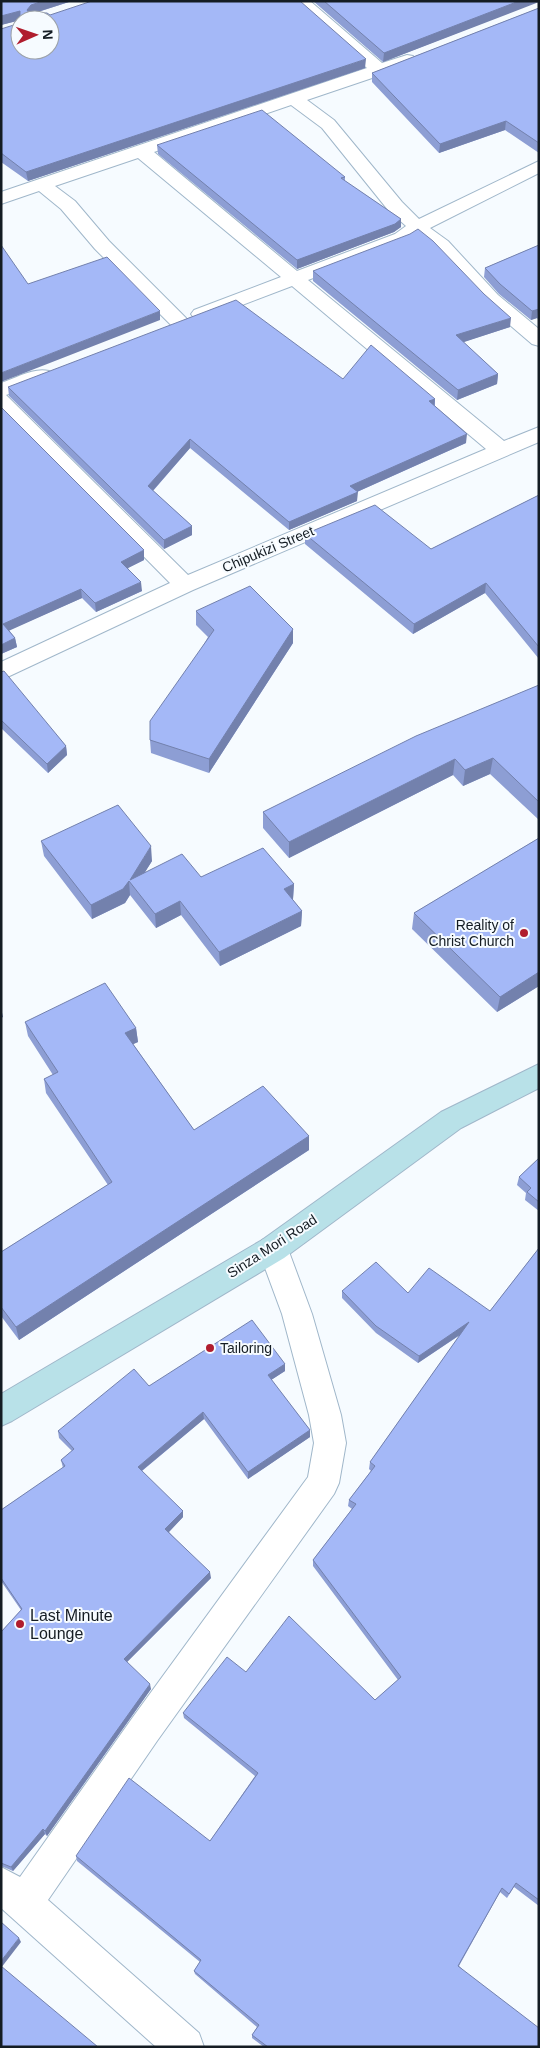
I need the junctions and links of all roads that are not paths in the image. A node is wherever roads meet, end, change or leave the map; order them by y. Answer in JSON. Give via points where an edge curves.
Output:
{"nodes":[{"id":1,"x":300,"y":1,"type":"edge"},
{"id":2,"x":427,"y":52,"type":"edge"},
{"id":3,"x":380,"y":70,"type":"junction"},
{"id":4,"x":294,"y":99,"type":"junction"},
{"id":5,"x":141,"y":151,"type":"junction"},
{"id":6,"x":539,"y":166,"type":"edge"},
{"id":7,"x":42,"y":185,"type":"junction"},
{"id":8,"x":1,"y":198,"type":"edge"},
{"id":9,"x":417,"y":227,"type":"junction"},
{"id":10,"x":294,"y":280,"type":"junction"},
{"id":11,"x":539,"y":340,"type":"edge"},
{"id":12,"x":62,"y":367,"type":"edge"},
{"id":13,"x":1,"y":390,"type":"edge"},
{"id":14,"x":1,"y":400,"type":"edge"},
{"id":15,"x":539,"y":434,"type":"edge"},
{"id":16,"x":501,"y":450,"type":"junction"},
{"id":17,"x":185,"y":585,"type":"junction"},
{"id":18,"x":1,"y":672,"type":"edge"},
{"id":19,"x":539,"y":1075,"type":"edge"},
{"id":20,"x":273,"y":1249,"type":"junction"},
{"id":21,"x":1,"y":1411,"type":"edge"},
{"id":22,"x":13,"y":1894,"type":"edge"},
{"id":23,"x":185,"y":2047,"type":"edge"}],
"edges":[{"from":1,"to":3,"type":"street"},
{"from":2,"to":3,"type":"street"},
{"from":3,"to":4,"type":"street"},
{"from":4,"to":5,"type":"street"},
{"from":4,"to":9,"type":"street","via":[[328,124],[395,206]]},
{"from":5,"to":7,"type":"street"},
{"from":5,"to":10,"type":"street"},
{"from":6,"to":9,"type":"street"},
{"from":7,"to":8,"type":"street"},
{"from":7,"to":10,"type":"street","via":[[68,205],[170,326]]},
{"from":9,"to":10,"type":"street","via":[[402,238]]},
{"from":9,"to":11,"type":"street","via":[[441,244],[491,299]]},
{"from":10,"to":16,"type":"street"},
{"from":12,"to":13,"type":"street"},
{"from":14,"to":17,"type":"street"},
{"from":15,"to":16,"type":"street","name":"Chipukizi Street"},
{"from":16,"to":17,"type":"street","name":"Chipukizi Street"},
{"from":17,"to":18,"type":"street","name":"Chipukizi Street"},
{"from":19,"to":20,"type":"street","name":"Sinza Mori Road","via":[[451,1120]]},
{"from":20,"to":21,"type":"street","name":"Sinza Mori Road"},
{"from":20,"to":22,"type":"street","via":[[297,1314],[325,1414],[330,1443],[323,1483],[145,1729]]},
{"from":22,"to":23,"type":"street"}]}
